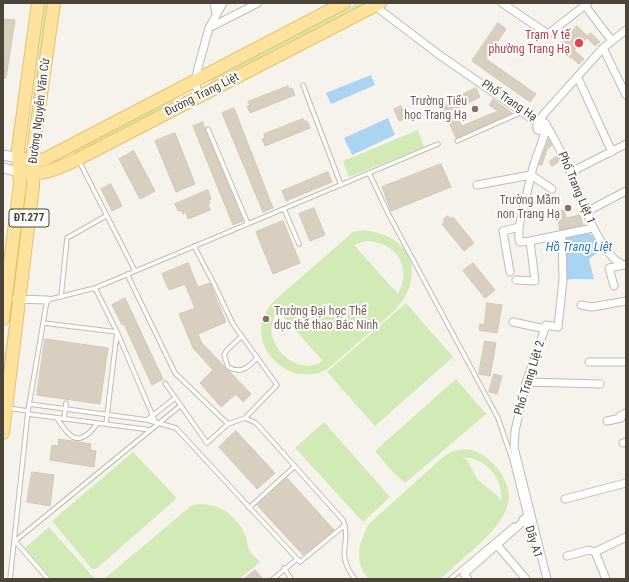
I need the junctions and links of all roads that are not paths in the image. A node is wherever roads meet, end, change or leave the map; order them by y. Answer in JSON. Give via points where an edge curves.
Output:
{"nodes":[{"id":1,"x":38,"y":3,"type":"edge"},
{"id":2,"x":54,"y":3,"type":"edge"},
{"id":3,"x":214,"y":3,"type":"edge"},
{"id":4,"x":224,"y":3,"type":"edge"},
{"id":5,"x":258,"y":3,"type":"edge"},
{"id":6,"x":344,"y":3,"type":"edge"},
{"id":7,"x":502,"y":3,"type":"edge"},
{"id":8,"x":377,"y":4,"type":"edge"},
{"id":9,"x":586,"y":4,"type":"edge"},
{"id":10,"x":216,"y":14,"type":"junction"},
{"id":11,"x":209,"y":28,"type":"junction"},
{"id":12,"x":626,"y":30,"type":"edge"},
{"id":13,"x":612,"y":41,"type":"junction"},
{"id":14,"x":603,"y":48,"type":"junction"},
{"id":15,"x":578,"y":78,"type":"junction"},
{"id":16,"x":195,"y":81,"type":"junction"},
{"id":17,"x":303,"y":85,"type":"dead end"},
{"id":18,"x":626,"y":95,"type":"edge"},
{"id":19,"x":199,"y":97,"type":"junction"},
{"id":20,"x":522,"y":111,"type":"junction"},
{"id":21,"x":542,"y":125,"type":"junction"},
{"id":22,"x":208,"y":129,"type":"dead end"},
{"id":23,"x":36,"y":136,"type":"junction"},
{"id":24,"x":457,"y":141,"type":"dead end"},
{"id":25,"x":438,"y":144,"type":"dead end"},
{"id":26,"x":626,"y":144,"type":"edge"},
{"id":27,"x":612,"y":152,"type":"junction"},
{"id":28,"x":56,"y":154,"type":"junction"},
{"id":29,"x":3,"y":155,"type":"edge"},
{"id":30,"x":19,"y":158,"type":"junction"},
{"id":31,"x":78,"y":159,"type":"junction"},
{"id":32,"x":32,"y":161,"type":"junction"},
{"id":33,"x":3,"y":168,"type":"edge"},
{"id":34,"x":20,"y":172,"type":"junction"},
{"id":35,"x":571,"y":172,"type":"junction"},
{"id":36,"x":369,"y":173,"type":"junction"},
{"id":37,"x":32,"y":174,"type":"junction"},
{"id":38,"x":531,"y":175,"type":"junction"},
{"id":39,"x":341,"y":185,"type":"junction"},
{"id":40,"x":477,"y":185,"type":"dead end"},
{"id":41,"x":552,"y":189,"type":"dead end"},
{"id":42,"x":626,"y":191,"type":"edge"},
{"id":43,"x":284,"y":209,"type":"junction"},
{"id":44,"x":586,"y":212,"type":"junction"},
{"id":45,"x":106,"y":216,"type":"junction"},
{"id":46,"x":248,"y":224,"type":"junction"},
{"id":47,"x":519,"y":227,"type":"junction"},
{"id":48,"x":593,"y":228,"type":"junction"},
{"id":49,"x":562,"y":235,"type":"junction"},
{"id":50,"x":530,"y":241,"type":"junction"},
{"id":51,"x":299,"y":244,"type":"dead end"},
{"id":52,"x":194,"y":246,"type":"junction"},
{"id":53,"x":625,"y":265,"type":"edge"},
{"id":54,"x":134,"y":271,"type":"junction"},
{"id":55,"x":510,"y":272,"type":"dead end"},
{"id":56,"x":127,"y":274,"type":"junction"},
{"id":57,"x":5,"y":278,"type":"edge"},
{"id":58,"x":516,"y":280,"type":"dead end"},
{"id":59,"x":614,"y":286,"type":"dead end"},
{"id":60,"x":95,"y":288,"type":"junction"},
{"id":61,"x":61,"y":297,"type":"junction"},
{"id":62,"x":6,"y":298,"type":"junction"},
{"id":63,"x":19,"y":300,"type":"junction"},
{"id":64,"x":47,"y":300,"type":"junction"},
{"id":65,"x":626,"y":301,"type":"edge"},
{"id":66,"x":581,"y":305,"type":"dead end"},
{"id":67,"x":3,"y":319,"type":"edge"},
{"id":68,"x":513,"y":322,"type":"dead end"},
{"id":69,"x":43,"y":323,"type":"junction"},
{"id":70,"x":545,"y":329,"type":"junction"},
{"id":71,"x":117,"y":332,"type":"junction"},
{"id":72,"x":242,"y":336,"type":"junction"},
{"id":73,"x":257,"y":358,"type":"junction"},
{"id":74,"x":589,"y":362,"type":"dead end"},
{"id":75,"x":626,"y":362,"type":"edge"},
{"id":76,"x":526,"y":382,"type":"junction"},
{"id":77,"x":165,"y":383,"type":"dead end"},
{"id":78,"x":600,"y":384,"type":"dead end"},
{"id":79,"x":175,"y":398,"type":"junction"},
{"id":80,"x":66,"y":403,"type":"dead end"},
{"id":81,"x":29,"y":404,"type":"junction"},
{"id":82,"x":180,"y":406,"type":"junction"},
{"id":83,"x":5,"y":408,"type":"edge"},
{"id":84,"x":66,"y":409,"type":"junction"},
{"id":85,"x":28,"y":413,"type":"junction"},
{"id":86,"x":153,"y":414,"type":"junction"},
{"id":87,"x":626,"y":414,"type":"edge"},
{"id":88,"x":107,"y":415,"type":"junction"},
{"id":89,"x":57,"y":418,"type":"junction"},
{"id":90,"x":245,"y":418,"type":"junction"},
{"id":91,"x":64,"y":419,"type":"junction"},
{"id":92,"x":147,"y":420,"type":"junction"},
{"id":93,"x":155,"y":421,"type":"junction"},
{"id":94,"x":607,"y":421,"type":"dead end"},
{"id":95,"x":160,"y":423,"type":"junction"},
{"id":96,"x":97,"y":424,"type":"junction"},
{"id":97,"x":106,"y":424,"type":"junction"},
{"id":98,"x":228,"y":424,"type":"junction"},
{"id":99,"x":150,"y":430,"type":"junction"},
{"id":100,"x":3,"y":433,"type":"edge"},
{"id":101,"x":296,"y":466,"type":"junction"},
{"id":102,"x":626,"y":483,"type":"edge"},
{"id":103,"x":565,"y":499,"type":"dead end"},
{"id":104,"x":249,"y":508,"type":"junction"},
{"id":105,"x":345,"y":525,"type":"junction"},
{"id":106,"x":626,"y":538,"type":"edge"},
{"id":107,"x":15,"y":541,"type":"junction"},
{"id":108,"x":497,"y":545,"type":"junction"},
{"id":109,"x":595,"y":552,"type":"junction"},
{"id":110,"x":567,"y":556,"type":"dead end"},
{"id":111,"x":297,"y":559,"type":"junction"},
{"id":112,"x":284,"y":568,"type":"junction"},
{"id":113,"x":466,"y":577,"type":"edge"},
{"id":114,"x":10,"y":579,"type":"edge"},
{"id":115,"x":48,"y":579,"type":"edge"},
{"id":116,"x":273,"y":579,"type":"edge"},
{"id":117,"x":291,"y":579,"type":"edge"},
{"id":118,"x":355,"y":579,"type":"edge"},
{"id":119,"x":450,"y":579,"type":"edge"},
{"id":120,"x":526,"y":579,"type":"edge"},
{"id":121,"x":546,"y":579,"type":"edge"},
{"id":122,"x":606,"y":579,"type":"edge"}],
"edges":[{"from":1,"to":30,"type":"main road","name":"Đường Nguyễn Văn Cừ","number":"ĐT.277","via":[[18,149]]},
{"from":2,"to":23,"type":"main road","name":"Đường Nguyễn Văn Cừ","number":"ĐT.277"},
{"from":3,"to":10,"type":"street"},
{"from":4,"to":10,"type":"street"},
{"from":5,"to":11,"type":"street"},
{"from":6,"to":16,"type":"main road","name":"Đường Trang Liệt"},
{"from":7,"to":9,"type":"street","via":[[548,34]]},
{"from":8,"to":19,"type":"main road","name":"Đường Trang Liệt"},
{"from":8,"to":20,"type":"street","name":"Phố Trang Hạ","via":[[438,54]]},
{"from":9,"to":13,"type":"street"},
{"from":10,"to":11,"type":"street"},
{"from":11,"to":16,"type":"street"},
{"from":12,"to":13,"type":"street","name":"Phố Trang Hạ"},
{"from":13,"to":14,"type":"street","name":"Phố Trang Hạ"},
{"from":14,"to":15,"type":"street","name":"Phố Trang Hạ"},
{"from":14,"to":18,"type":"street"},
{"from":15,"to":21,"type":"street","name":"Phố Trang Hạ","via":[[543,115]]},
{"from":15,"to":27,"type":"street"},
{"from":16,"to":19,"type":"street"},
{"from":16,"to":28,"type":"main road","name":"Đường Trang Liệt"},
{"from":17,"to":39,"type":"lane"},
{"from":19,"to":31,"type":"main road","name":"Đường Trang Liệt"},
{"from":20,"to":21,"type":"street","name":"Phố Trang Hạ"},
{"from":20,"to":24,"type":"lane"},
{"from":21,"to":35,"type":"street","name":"Phố Trang Liệt 1","via":[[555,139]]},
{"from":21,"to":38,"type":"street","via":[[545,133]]},
{"from":22,"to":46,"type":"lane"},
{"from":23,"to":28,"type":"main road","via":[[46,152]]},
{"from":23,"to":32,"type":"main road","name":"Đường Nguyễn Văn Cừ","number":"ĐT.277"},
{"from":25,"to":36,"type":"lane"},
{"from":26,"to":27,"type":"street"},
{"from":27,"to":35,"type":"street"},
{"from":28,"to":32,"type":"main road","name":"Đường Trang Liệt","via":[[45,160]]},
{"from":29,"to":30,"type":"street"},
{"from":30,"to":32,"type":"main road","name":"Đường Trang Liệt"},
{"from":30,"to":34,"type":"main road","name":"Đường Nguyễn Văn Cừ","number":"ĐT.277"},
{"from":31,"to":37,"type":"main road","name":"Đường Trang Liệt","via":[[48,172]]},
{"from":31,"to":45,"type":"lane"},
{"from":32,"to":37,"type":"main road","name":"Đường Nguyễn Văn Cừ","number":"ĐT.277"},
{"from":33,"to":34,"type":"street"},
{"from":34,"to":37,"type":"main road","name":"Đường Trang Liệt"},
{"from":34,"to":57,"type":"main road","name":"Đường Nguyễn Văn Cừ","number":"ĐT.277"},
{"from":35,"to":44,"type":"street","name":"Phố Trang Liệt 1"},
{"from":36,"to":39,"type":"lane"},
{"from":36,"to":119,"type":"lane","via":[[498,418],[512,459],[526,515]]},
{"from":37,"to":63,"type":"main road","name":"Đường Nguyễn Văn Cừ","number":"ĐT.277","via":[[33,186]]},
{"from":38,"to":40,"type":"street"},
{"from":38,"to":41,"type":"street"},
{"from":38,"to":47,"type":"street"},
{"from":39,"to":43,"type":"lane"},
{"from":42,"to":44,"type":"street"},
{"from":43,"to":46,"type":"lane"},
{"from":43,"to":51,"type":"lane"},
{"from":44,"to":48,"type":"street","name":"Phố Trang Liệt 1"},
{"from":45,"to":54,"type":"lane"},
{"from":45,"to":61,"type":"lane","via":[[67,238]]},
{"from":46,"to":52,"type":"lane"},
{"from":47,"to":50,"type":"street","via":[[520,242]]},
{"from":47,"to":55,"type":"street","via":[[503,231]]},
{"from":48,"to":49,"type":"street"},
{"from":48,"to":53,"type":"street","name":"Phố Trang Liệt 1","via":[[616,260]]},
{"from":49,"to":50,"type":"street"},
{"from":49,"to":70,"type":"street","name":"Phố Trang Liệt 2","via":[[563,280],[558,327],[546,325]]},
{"from":50,"to":58,"type":"street","via":[[535,281]]},
{"from":52,"to":54,"type":"lane"},
{"from":52,"to":72,"type":"lane","via":[[233,324]]},
{"from":53,"to":59,"type":"street","via":[[609,268]]},
{"from":54,"to":56,"type":"lane"},
{"from":56,"to":60,"type":"lane"},
{"from":56,"to":98,"type":"lane","via":[[175,373]]},
{"from":57,"to":62,"type":"main road","name":"Đường Nguyễn Văn Cừ","number":"ĐT.277"},
{"from":60,"to":61,"type":"lane"},
{"from":60,"to":71,"type":"lane"},
{"from":61,"to":64,"type":"lane"},
{"from":62,"to":63,"type":"street"},
{"from":62,"to":67,"type":"main road","name":"Đường Nguyễn Văn Cừ","number":"ĐT.277"},
{"from":63,"to":64,"type":"street"},
{"from":63,"to":83,"type":"main road","name":"Đường Nguyễn Văn Cừ","number":"ĐT.277"},
{"from":64,"to":69,"type":"lane"},
{"from":65,"to":66,"type":"street"},
{"from":68,"to":70,"type":"street"},
{"from":69,"to":71,"type":"lane"},
{"from":69,"to":81,"type":"lane"},
{"from":70,"to":76,"type":"street","name":"Phố Trang Liệt 2"},
{"from":71,"to":86,"type":"lane"},
{"from":71,"to":88,"type":"lane"},
{"from":72,"to":73,"type":"lane"},
{"from":72,"to":73,"type":"lane","via":[[224,355],[228,367],[242,370]]},
{"from":73,"to":90,"type":"lane","via":[[277,386]]},
{"from":74,"to":75,"type":"street"},
{"from":76,"to":78,"type":"street"},
{"from":76,"to":121,"type":"street","name":"Phố Trang Liệt 2","via":[[514,447]]},
{"from":77,"to":79,"type":"lane"},
{"from":79,"to":82,"type":"lane"},
{"from":79,"to":86,"type":"lane"},
{"from":80,"to":84,"type":"lane"},
{"from":81,"to":84,"type":"lane"},
{"from":81,"to":85,"type":"lane"},
{"from":82,"to":95,"type":"lane"},
{"from":82,"to":98,"type":"lane","via":[[207,443]]},
{"from":83,"to":85,"type":"lane"},
{"from":83,"to":100,"type":"main road","name":"Đường Nguyễn Văn Cừ","number":"ĐT.277"},
{"from":84,"to":88,"type":"lane"},
{"from":84,"to":91,"type":"lane"},
{"from":85,"to":89,"type":"lane"},
{"from":85,"to":107,"type":"lane"},
{"from":86,"to":92,"type":"lane"},
{"from":86,"to":93,"type":"lane"},
{"from":87,"to":94,"type":"street","via":[[620,416],[621,418]]},
{"from":88,"to":92,"type":"lane"},
{"from":88,"to":97,"type":"lane"},
{"from":89,"to":91,"type":"lane"},
{"from":89,"to":96,"type":"lane","via":[[67,434],[76,438],[89,434]]},
{"from":90,"to":98,"type":"lane"},
{"from":90,"to":101,"type":"lane","via":[[256,422]]},
{"from":91,"to":96,"type":"lane"},
{"from":92,"to":93,"type":"lane"},
{"from":93,"to":95,"type":"lane"},
{"from":95,"to":99,"type":"lane"},
{"from":95,"to":104,"type":"lane","via":[[176,428]]},
{"from":96,"to":97,"type":"lane"},
{"from":97,"to":99,"type":"lane"},
{"from":99,"to":107,"type":"lane"},
{"from":101,"to":104,"type":"lane"},
{"from":101,"to":105,"type":"lane","via":[[344,520]]},
{"from":102,"to":103,"type":"street"},
{"from":104,"to":111,"type":"lane"},
{"from":105,"to":111,"type":"lane","via":[[300,562]]},
{"from":105,"to":118,"type":"lane","via":[[344,562]]},
{"from":106,"to":109,"type":"street"},
{"from":107,"to":114,"type":"lane"},
{"from":107,"to":115,"type":"lane"},
{"from":108,"to":113,"type":"street"},
{"from":108,"to":120,"type":"street"},
{"from":108,"to":121,"type":"street","name":"Dãy A1","via":[[526,519]]},
{"from":109,"to":110,"type":"street","via":[[589,550]]},
{"from":109,"to":122,"type":"street"},
{"from":111,"to":112,"type":"lane"},
{"from":112,"to":116,"type":"lane"},
{"from":112,"to":117,"type":"lane"}]}
